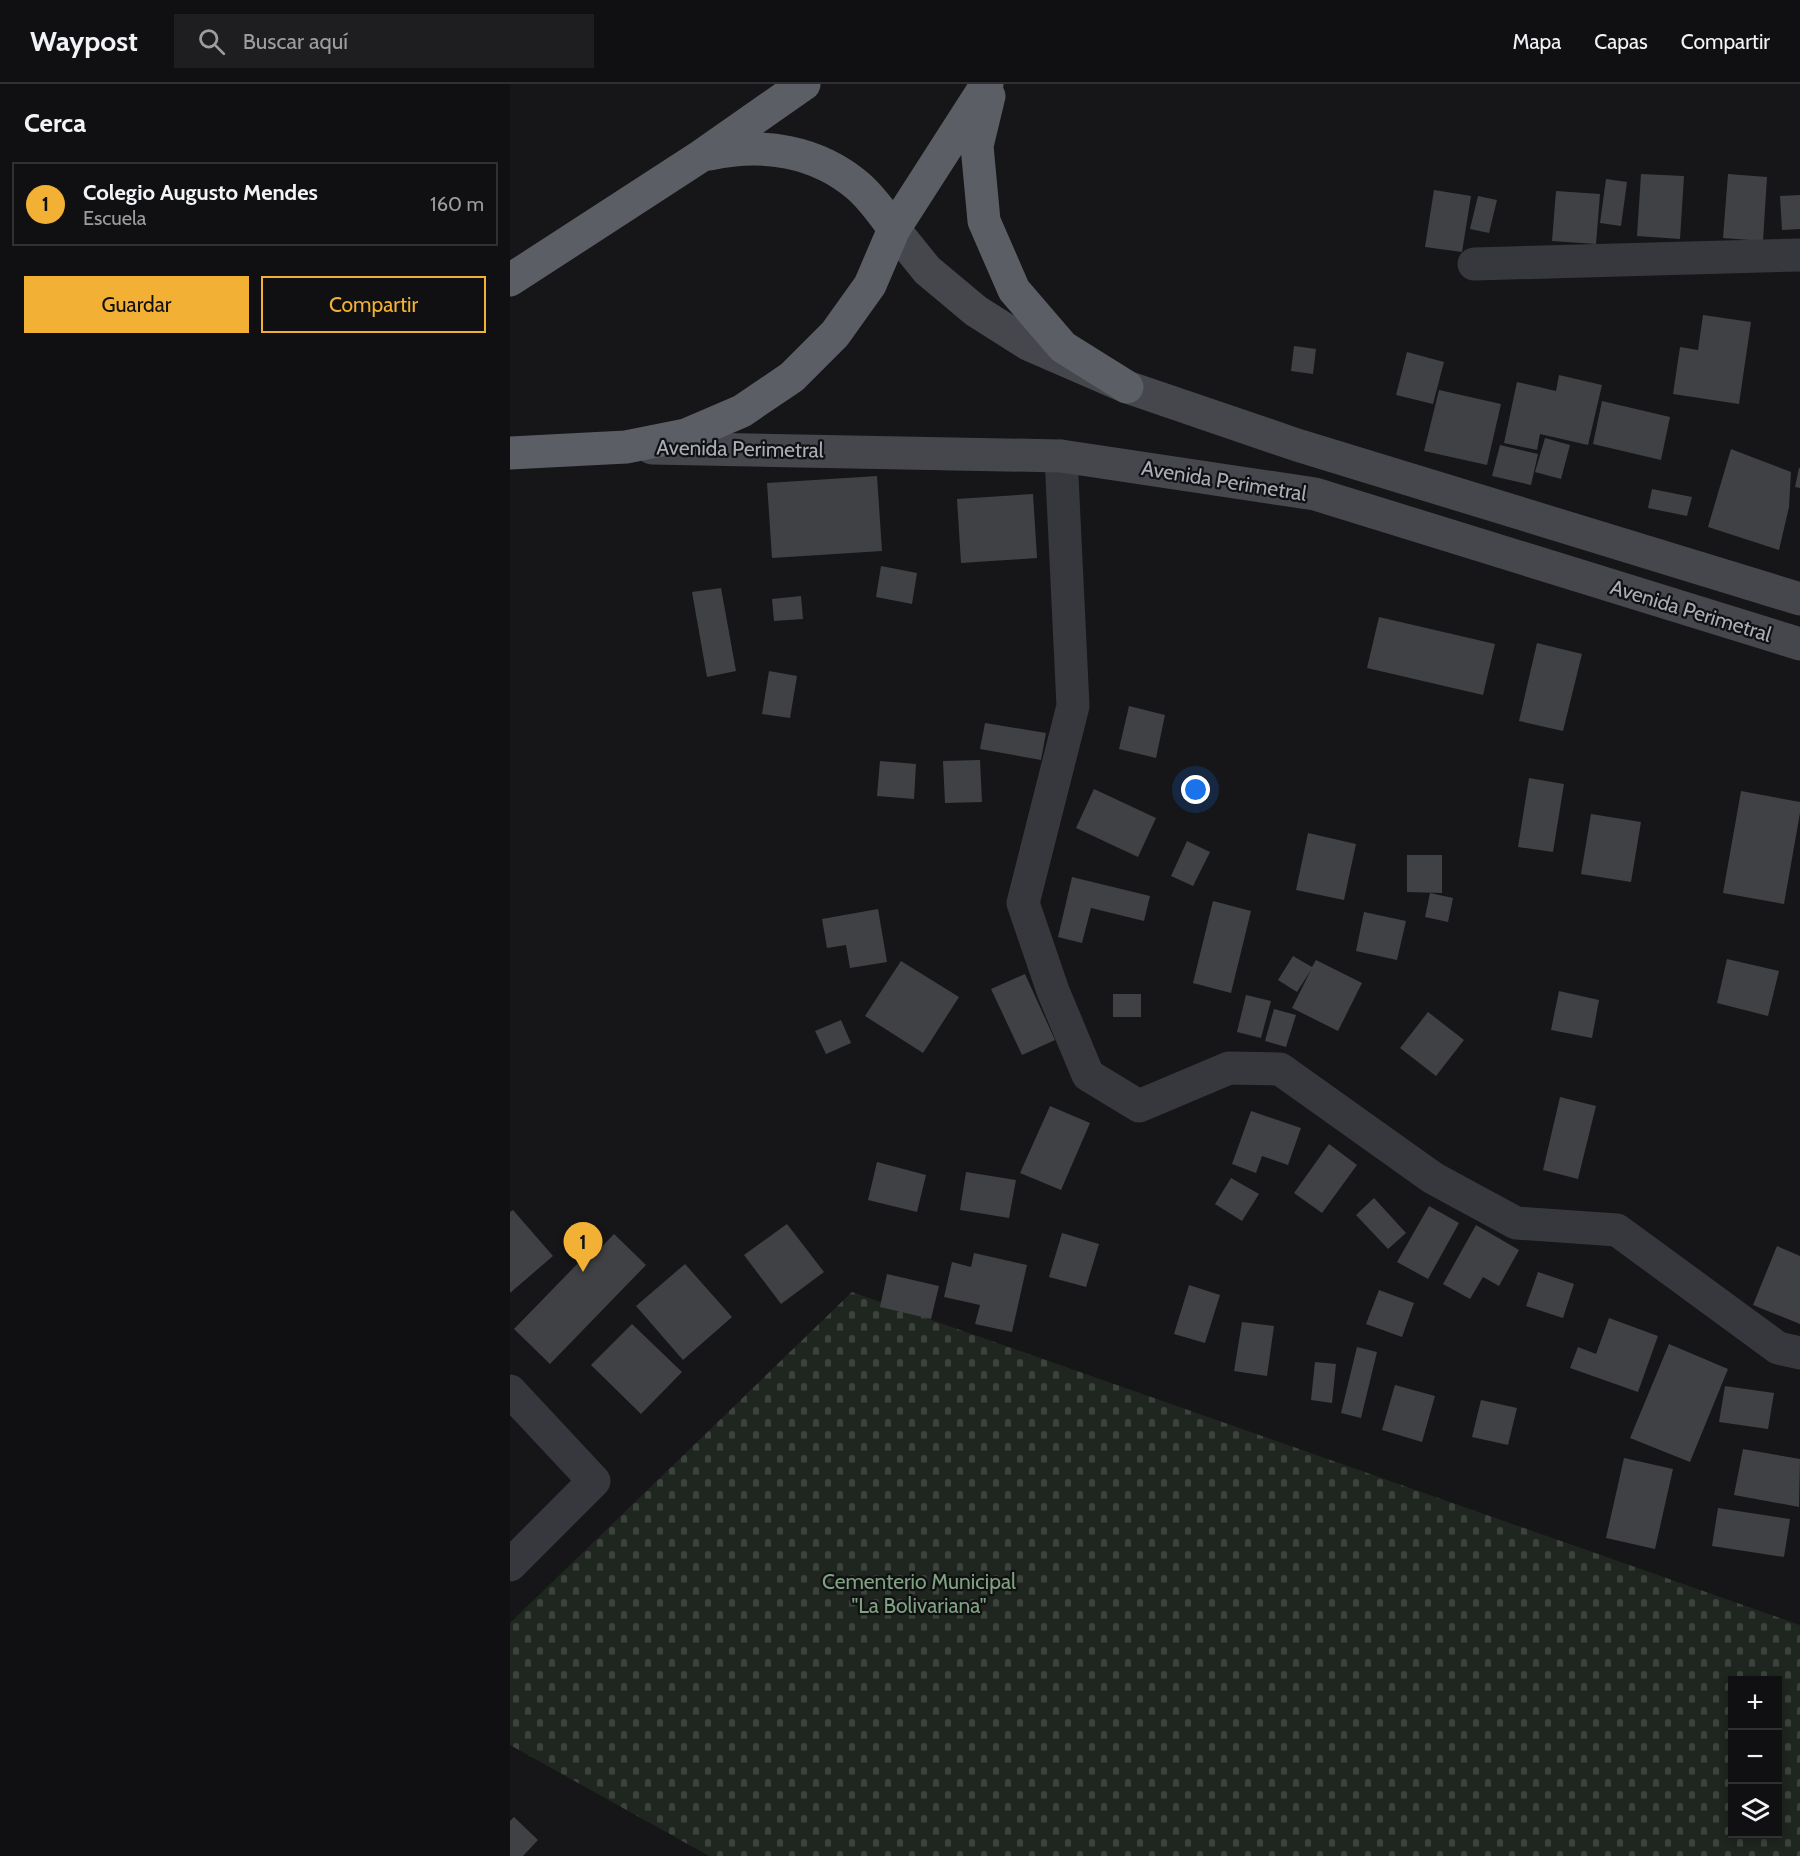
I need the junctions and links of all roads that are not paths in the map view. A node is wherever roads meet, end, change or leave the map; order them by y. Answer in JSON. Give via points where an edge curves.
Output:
{"nodes":[{"id":1,"x":804,"y":84,"type":"edge"},
{"id":2,"x":990,"y":84,"type":"edge"},
{"id":3,"x":701,"y":156,"type":"junction"},
{"id":4,"x":894,"y":229,"type":"junction"},
{"id":5,"x":1800,"y":255,"type":"edge"},
{"id":6,"x":1474,"y":264,"type":"dead end"},
{"id":7,"x":510,"y":280,"type":"edge"},
{"id":8,"x":1127,"y":387,"type":"junction"},
{"id":9,"x":626,"y":447,"type":"junction"},
{"id":10,"x":510,"y":453,"type":"edge"},
{"id":11,"x":1061,"y":456,"type":"junction"},
{"id":12,"x":1800,"y":599,"type":"edge"},
{"id":13,"x":1800,"y":644,"type":"edge"},
{"id":14,"x":1800,"y":1353,"type":"edge"},
{"id":15,"x":510,"y":1391,"type":"edge"},
{"id":16,"x":510,"y":1565,"type":"edge"}],
"edges":[{"from":1,"to":3,"type":"highway"},
{"from":2,"to":4,"type":"highway"},
{"from":2,"to":8,"type":"highway","via":[[977,146],[984,221],[1014,290],[1063,347]]},
{"from":3,"to":4,"type":"highway","via":[[756,148],[811,158],[859,186]]},
{"from":3,"to":7,"type":"highway"},
{"from":4,"to":8,"type":"main road","name":"Avenida Perimetral","via":[[927,270],[976,311],[1029,344]]},
{"from":4,"to":9,"type":"highway","via":[[870,285],[835,334],[792,377],[742,411],[686,435]]},
{"from":5,"to":6,"type":"street"},
{"from":8,"to":12,"type":"main road","name":"Avenida Perimetral","via":[[1297,445]]},
{"from":9,"to":10,"type":"highway"},
{"from":9,"to":11,"type":"main road","name":"Avenida Perimetral"},
{"from":11,"to":13,"type":"main road","name":"Avenida Perimetral","via":[[1315,494]]},
{"from":11,"to":14,"type":"street","via":[[1073,706],[1023,903],[1053,991],[1088,1075],[1139,1106],[1229,1068],[1280,1069],[1433,1178],[1516,1223],[1617,1230],[1778,1348]]},
{"from":15,"to":16,"type":"street","via":[[594,1481]]}]}
